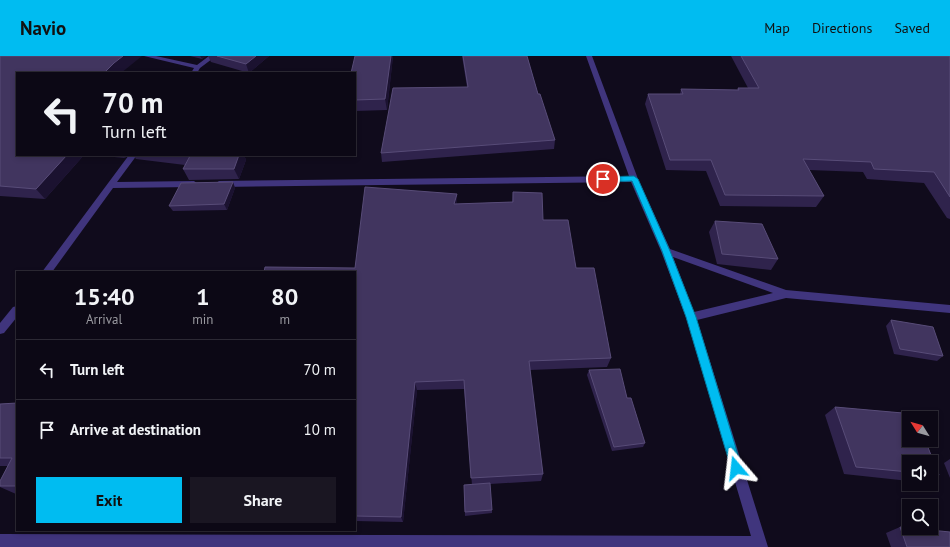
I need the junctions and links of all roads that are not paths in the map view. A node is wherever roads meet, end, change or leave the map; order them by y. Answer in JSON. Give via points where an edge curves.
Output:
{"nodes":[{"id":1,"x":146,"y":56,"type":"edge"},
{"id":2,"x":213,"y":56,"type":"edge"},
{"id":3,"x":589,"y":56,"type":"edge"},
{"id":4,"x":196,"y":70,"type":"edge"},
{"id":5,"x":132,"y":156,"type":"edge"},
{"id":6,"x":634,"y":179,"type":"junction"},
{"id":7,"x":112,"y":185,"type":"junction"},
{"id":8,"x":666,"y":251,"type":"junction"},
{"id":9,"x":48,"y":271,"type":"edge"},
{"id":10,"x":786,"y":294,"type":"junction"},
{"id":11,"x":950,"y":309,"type":"edge"},
{"id":12,"x":16,"y":311,"type":"edge"},
{"id":13,"x":691,"y":317,"type":"junction"},
{"id":14,"x":0,"y":330,"type":"edge"},
{"id":15,"x":0,"y":541,"type":"edge"},
{"id":16,"x":760,"y":545,"type":"edge"}],
"edges":[{"from":1,"to":4,"type":"street"},
{"from":2,"to":4,"type":"street"},
{"from":3,"to":6,"type":"street"},
{"from":5,"to":7,"type":"street"},
{"from":6,"to":7,"type":"street"},
{"from":6,"to":8,"type":"street"},
{"from":7,"to":9,"type":"street"},
{"from":8,"to":10,"type":"street"},
{"from":8,"to":13,"type":"street"},
{"from":10,"to":11,"type":"street"},
{"from":10,"to":13,"type":"street"},
{"from":12,"to":14,"type":"street"},
{"from":13,"to":16,"type":"street"},
{"from":15,"to":16,"type":"street"}]}
